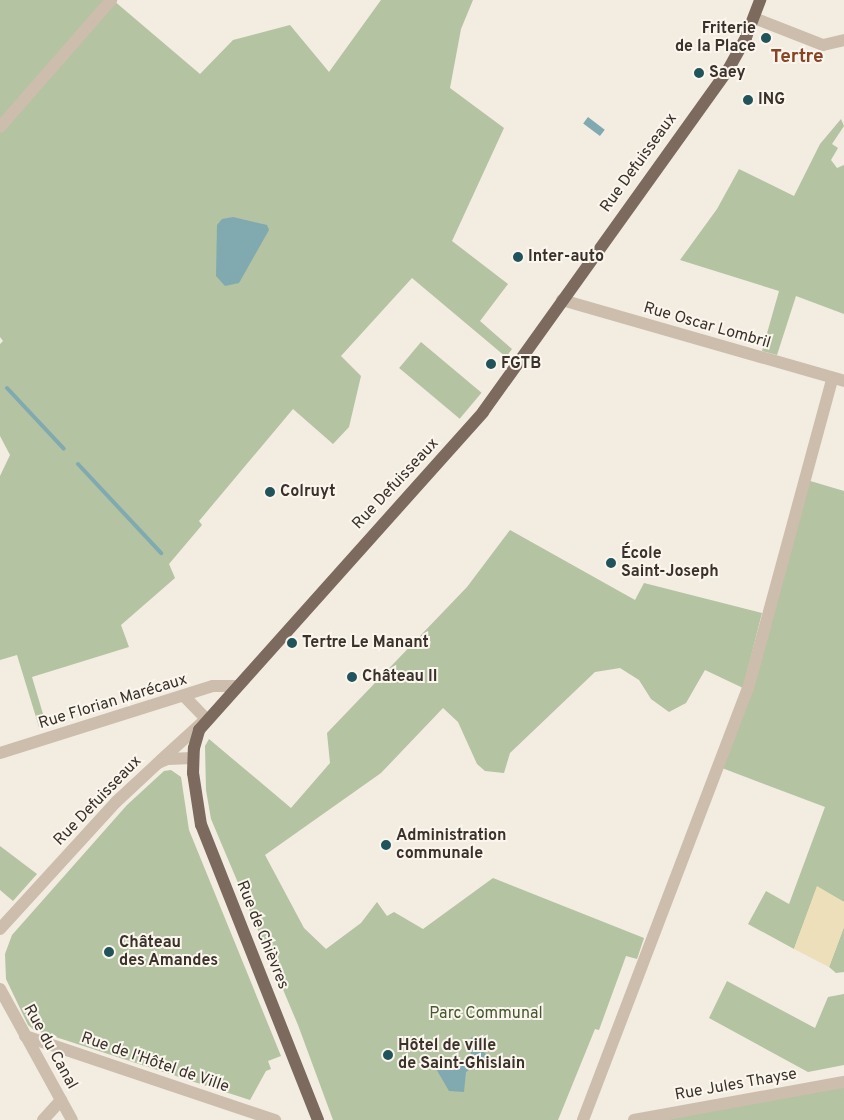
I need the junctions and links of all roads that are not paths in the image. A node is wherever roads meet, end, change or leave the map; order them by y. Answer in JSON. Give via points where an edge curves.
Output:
{"nodes":[{"id":1,"x":111,"y":0,"type":"edge"},
{"id":2,"x":760,"y":0,"type":"edge"},
{"id":3,"x":754,"y":18,"type":"junction"},
{"id":4,"x":844,"y":40,"type":"edge"},
{"id":5,"x":0,"y":127,"type":"edge"},
{"id":6,"x":562,"y":300,"type":"junction"},
{"id":7,"x":838,"y":380,"type":"edge"},
{"id":8,"x":236,"y":686,"type":"junction"},
{"id":9,"x":185,"y":697,"type":"junction"},
{"id":10,"x":206,"y":720,"type":"junction"},
{"id":11,"x":0,"y":753,"type":"edge"},
{"id":12,"x":193,"y":758,"type":"junction"},
{"id":13,"x":158,"y":763,"type":"junction"},
{"id":14,"x":0,"y":929,"type":"edge"},
{"id":15,"x":0,"y":989,"type":"edge"},
{"id":16,"x":26,"y":1036,"type":"junction"},
{"id":17,"x":844,"y":1082,"type":"edge"},
{"id":18,"x":61,"y":1100,"type":"junction"},
{"id":19,"x":44,"y":1120,"type":"edge"},
{"id":20,"x":72,"y":1120,"type":"edge"},
{"id":21,"x":275,"y":1120,"type":"edge"},
{"id":22,"x":318,"y":1120,"type":"edge"},
{"id":23,"x":583,"y":1120,"type":"edge"},
{"id":24,"x":634,"y":1120,"type":"edge"}],
"edges":[{"from":1,"to":5,"type":"street"},
{"from":2,"to":3,"type":"main road","name":"Rue Defuisseaux"},
{"from":3,"to":4,"type":"street","via":[[823,45]]},
{"from":3,"to":6,"type":"main road","name":"Rue Defuisseaux","via":[[728,70]]},
{"from":6,"to":7,"type":"street","name":"Rue Oscar Lombril"},
{"from":6,"to":8,"type":"main road","name":"Rue Defuisseaux","via":[[474,422]]},
{"from":7,"to":23,"type":"street","via":[[748,689]]},
{"from":8,"to":9,"type":"street","name":"Rue Florian Marécaux","via":[[213,686]]},
{"from":8,"to":10,"type":"main road","name":"Rue Defuisseaux"},
{"from":9,"to":10,"type":"street"},
{"from":9,"to":11,"type":"street","name":"Rue Florian Marécaux"},
{"from":10,"to":12,"type":"main road","name":"Rue Defuisseaux","via":[[195,740]]},
{"from":10,"to":13,"type":"street"},
{"from":12,"to":13,"type":"street","name":"Rue Defuisseaux","via":[[167,759]]},
{"from":12,"to":22,"type":"main road","name":"Rue de Chièvres","via":[[201,825]]},
{"from":13,"to":14,"type":"street","name":"Rue Defuisseaux","via":[[116,802]]},
{"from":15,"to":16,"type":"street","name":"Rue du Canal"},
{"from":16,"to":18,"type":"street","name":"Rue du Canal"},
{"from":16,"to":21,"type":"street","name":"Rue de l'Hôtel de Ville"},
{"from":17,"to":24,"type":"street","name":"Rue Jules Thayse"},
{"from":18,"to":19,"type":"street"},
{"from":18,"to":20,"type":"street","name":"Rue du Canal"}]}
